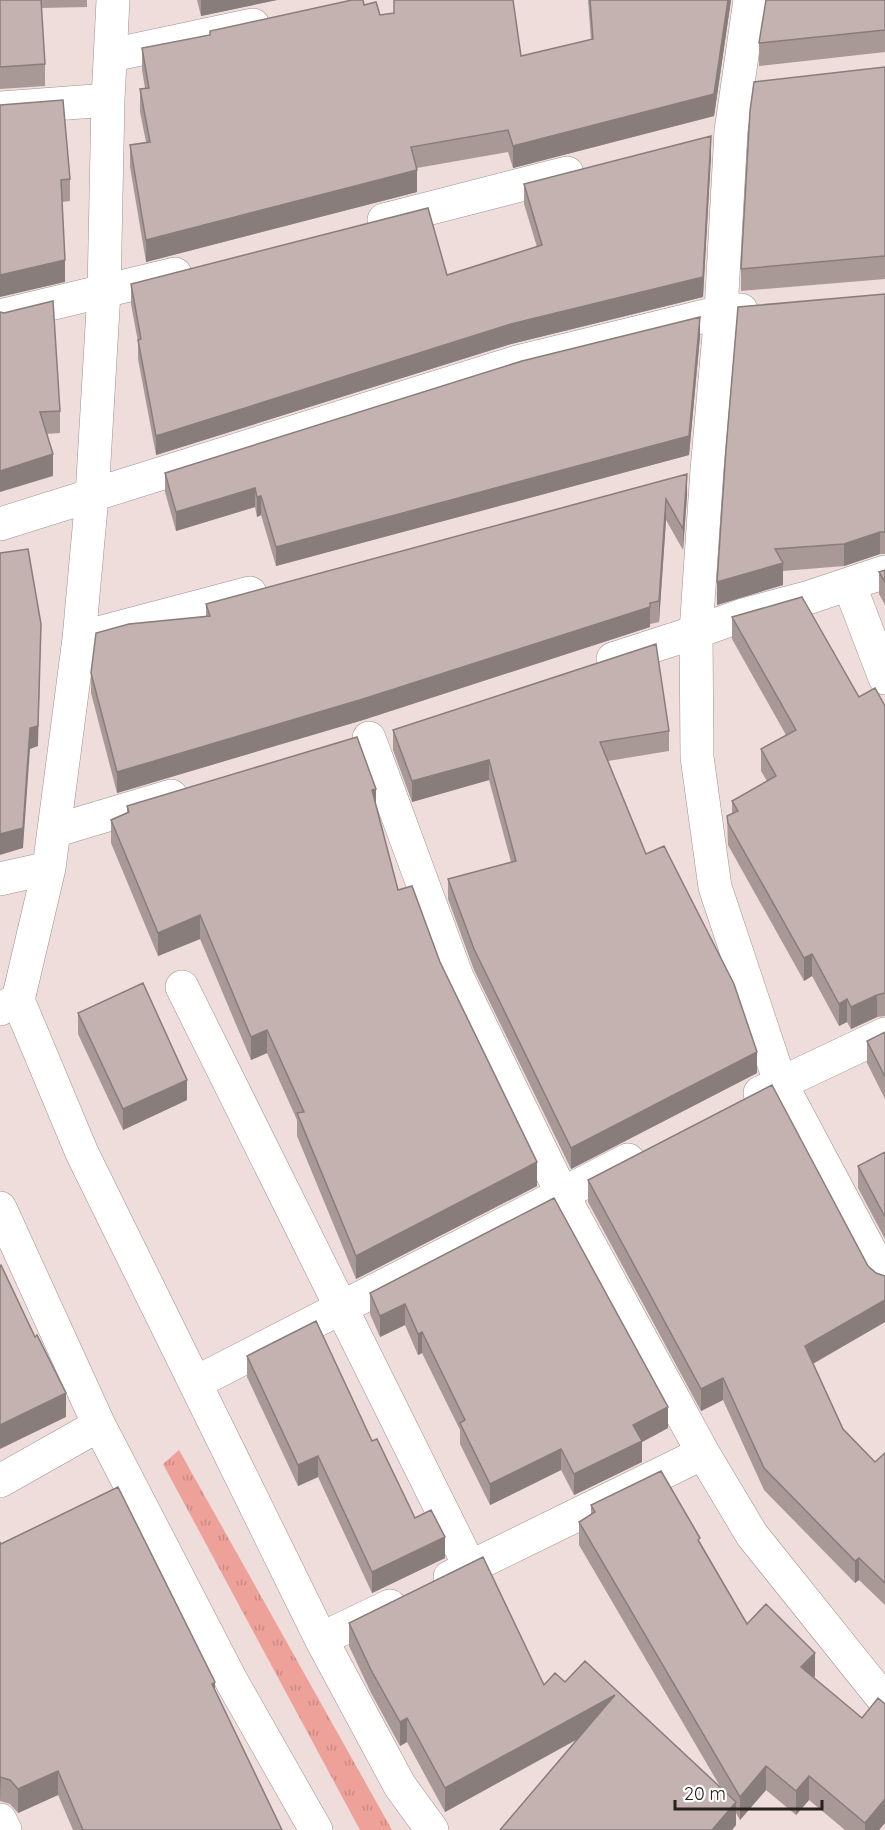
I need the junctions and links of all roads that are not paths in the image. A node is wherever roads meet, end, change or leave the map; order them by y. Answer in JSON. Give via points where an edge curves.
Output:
{"nodes":[{"id":1,"x":113,"y":0,"type":"edge"},
{"id":2,"x":750,"y":0,"type":"edge"},
{"id":3,"x":285,"y":18,"type":"edge"},
{"id":4,"x":112,"y":55,"type":"junction"},
{"id":5,"x":771,"y":83,"type":"edge"},
{"id":6,"x":736,"y":87,"type":"junction"},
{"id":7,"x":108,"y":100,"type":"junction"},
{"id":8,"x":0,"y":108,"type":"edge"},
{"id":9,"x":731,"y":130,"type":"junction"},
{"id":10,"x":697,"y":139,"type":"edge"},
{"id":11,"x":594,"y":166,"type":"edge"},
{"id":12,"x":355,"y":227,"type":"edge"},
{"id":13,"x":206,"y":265,"type":"edge"},
{"id":14,"x":104,"y":292,"type":"junction"},
{"id":15,"x":768,"y":308,"type":"edge"},
{"id":16,"x":721,"y":312,"type":"junction"},
{"id":17,"x":0,"y":316,"type":"edge"},
{"id":18,"x":707,"y":470,"type":"junction"},
{"id":19,"x":673,"y":479,"type":"edge"},
{"id":20,"x":92,"y":496,"type":"junction"},
{"id":21,"x":0,"y":524,"type":"edge"},
{"id":22,"x":885,"y":572,"type":"edge"},
{"id":23,"x":849,"y":584,"type":"junction"},
{"id":24,"x":273,"y":587,"type":"edge"},
{"id":25,"x":696,"y":632,"type":"junction"},
{"id":26,"x":80,"y":639,"type":"junction"},
{"id":27,"x":583,"y":669,"type":"edge"},
{"id":28,"x":885,"y":678,"type":"edge"},
{"id":29,"x":369,"y":737,"type":"dead end"},
{"id":30,"x":200,"y":787,"type":"edge"},
{"id":31,"x":54,"y":831,"type":"junction"},
{"id":32,"x":49,"y":868,"type":"junction"},
{"id":33,"x":0,"y":879,"type":"edge"},
{"id":34,"x":182,"y":987,"type":"dead end"},
{"id":35,"x":9,"y":1004,"type":"edge"},
{"id":36,"x":885,"y":1034,"type":"edge"},
{"id":37,"x":780,"y":1082,"type":"junction"},
{"id":38,"x":738,"y":1104,"type":"edge"},
{"id":39,"x":656,"y":1146,"type":"edge"},
{"id":40,"x":562,"y":1194,"type":"junction"},
{"id":41,"x":0,"y":1208,"type":"edge"},
{"id":42,"x":885,"y":1279,"type":"edge"},
{"id":43,"x":340,"y":1308,"type":"junction"},
{"id":44,"x":195,"y":1383,"type":"junction"},
{"id":45,"x":99,"y":1425,"type":"junction"},
{"id":46,"x":703,"y":1453,"type":"junction"},
{"id":47,"x":0,"y":1481,"type":"edge"},
{"id":48,"x":470,"y":1567,"type":"junction"},
{"id":49,"x":321,"y":1639,"type":"junction"},
{"id":50,"x":885,"y":1701,"type":"edge"},
{"id":51,"x":0,"y":1820,"type":"edge"},
{"id":52,"x":5,"y":1830,"type":"edge"},
{"id":53,"x":316,"y":1830,"type":"edge"},
{"id":54,"x":432,"y":1830,"type":"edge"}],
"edges":[{"from":1,"to":4,"type":"street"},
{"from":2,"to":6,"type":"street"},
{"from":3,"to":4,"type":"street"},
{"from":4,"to":7,"type":"street"},
{"from":5,"to":6,"type":"street"},
{"from":6,"to":9,"type":"street"},
{"from":7,"to":8,"type":"street"},
{"from":7,"to":14,"type":"street"},
{"from":9,"to":10,"type":"street"},
{"from":9,"to":16,"type":"street"},
{"from":11,"to":12,"type":"street"},
{"from":13,"to":14,"type":"street"},
{"from":14,"to":17,"type":"street"},
{"from":14,"to":20,"type":"street"},
{"from":15,"to":16,"type":"street"},
{"from":16,"to":18,"type":"street"},
{"from":16,"to":20,"type":"street","via":[[517,362]]},
{"from":18,"to":19,"type":"street"},
{"from":18,"to":25,"type":"street"},
{"from":20,"to":21,"type":"street"},
{"from":20,"to":26,"type":"street"},
{"from":22,"to":23,"type":"street"},
{"from":23,"to":25,"type":"street"},
{"from":23,"to":28,"type":"street"},
{"from":24,"to":26,"type":"street"},
{"from":25,"to":27,"type":"street"},
{"from":25,"to":37,"type":"street","via":[[698,757],[715,887]]},
{"from":26,"to":31,"type":"street"},
{"from":29,"to":40,"type":"street","via":[[457,977]]},
{"from":30,"to":31,"type":"street"},
{"from":31,"to":32,"type":"street"},
{"from":32,"to":33,"type":"street"},
{"from":32,"to":35,"type":"street"},
{"from":34,"to":43,"type":"street"},
{"from":35,"to":44,"type":"street"},
{"from":36,"to":37,"type":"street"},
{"from":37,"to":38,"type":"street"},
{"from":37,"to":42,"type":"street"},
{"from":39,"to":40,"type":"street"},
{"from":40,"to":43,"type":"street"},
{"from":40,"to":46,"type":"street"},
{"from":41,"to":45,"type":"street"},
{"from":43,"to":44,"type":"street"},
{"from":43,"to":48,"type":"street"},
{"from":44,"to":49,"type":"street"},
{"from":45,"to":47,"type":"street"},
{"from":45,"to":53,"type":"street","via":[[232,1682]]},
{"from":46,"to":48,"type":"street"},
{"from":46,"to":50,"type":"street","via":[[752,1535]]},
{"from":48,"to":49,"type":"street"},
{"from":49,"to":54,"type":"street","via":[[400,1786]]},
{"from":51,"to":52,"type":"street"}]}
